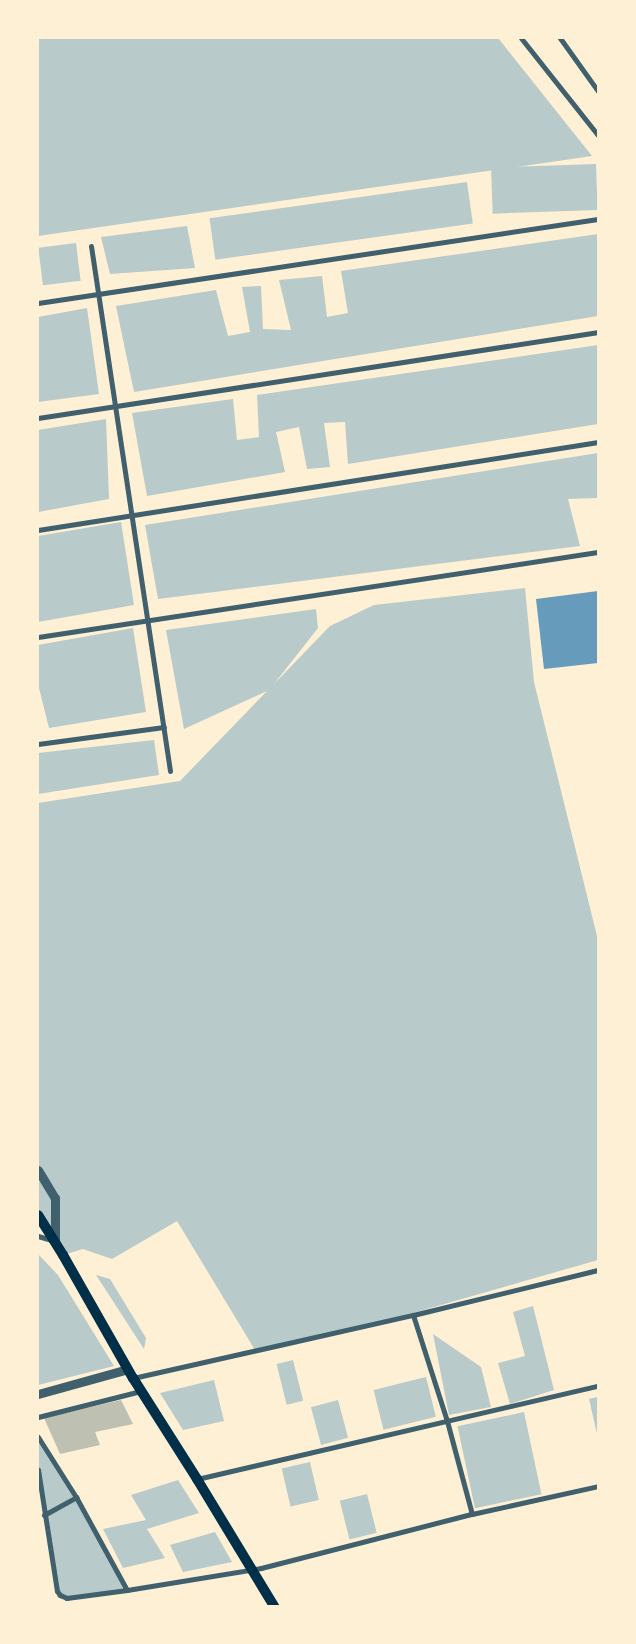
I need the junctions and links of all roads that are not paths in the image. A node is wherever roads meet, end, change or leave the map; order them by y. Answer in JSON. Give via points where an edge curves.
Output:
{"nodes":[{"id":1,"x":521,"y":38,"type":"edge"},
{"id":2,"x":560,"y":38,"type":"edge"},
{"id":3,"x":598,"y":91,"type":"edge"},
{"id":4,"x":598,"y":135,"type":"edge"},
{"id":5,"x":598,"y":219,"type":"edge"},
{"id":6,"x":91,"y":246,"type":"dead end"},
{"id":7,"x":98,"y":294,"type":"junction"},
{"id":8,"x":38,"y":303,"type":"edge"},
{"id":9,"x":598,"y":332,"type":"edge"},
{"id":10,"x":115,"y":406,"type":"junction"},
{"id":11,"x":38,"y":418,"type":"edge"},
{"id":12,"x":598,"y":442,"type":"edge"},
{"id":13,"x":132,"y":515,"type":"junction"},
{"id":14,"x":38,"y":530,"type":"edge"},
{"id":15,"x":598,"y":552,"type":"edge"},
{"id":16,"x":148,"y":620,"type":"junction"},
{"id":17,"x":38,"y":637,"type":"edge"},
{"id":18,"x":164,"y":727,"type":"junction"},
{"id":19,"x":38,"y":744,"type":"edge"},
{"id":20,"x":170,"y":770,"type":"dead end"},
{"id":21,"x":38,"y":1170,"type":"edge"},
{"id":22,"x":38,"y":1215,"type":"edge"},
{"id":23,"x":38,"y":1236,"type":"edge"},
{"id":24,"x":55,"y":1242,"type":"junction"},
{"id":25,"x":598,"y":1270,"type":"edge"},
{"id":26,"x":413,"y":1315,"type":"junction"},
{"id":27,"x":130,"y":1374,"type":"junction"},
{"id":28,"x":598,"y":1386,"type":"edge"},
{"id":29,"x":141,"y":1391,"type":"junction"},
{"id":30,"x":38,"y":1394,"type":"edge"},
{"id":31,"x":38,"y":1417,"type":"edge"},
{"id":32,"x":447,"y":1421,"type":"junction"},
{"id":33,"x":38,"y":1437,"type":"edge"},
{"id":34,"x":38,"y":1469,"type":"edge"},
{"id":35,"x":197,"y":1479,"type":"junction"},
{"id":36,"x":598,"y":1486,"type":"edge"},
{"id":37,"x":76,"y":1497,"type":"junction"},
{"id":38,"x":472,"y":1514,"type":"junction"},
{"id":39,"x":44,"y":1515,"type":"junction"},
{"id":40,"x":252,"y":1570,"type":"junction"},
{"id":41,"x":127,"y":1590,"type":"junction"},
{"id":42,"x":274,"y":1606,"type":"edge"}],
"edges":[{"from":1,"to":4,"type":"street"},
{"from":2,"to":3,"type":"street"},
{"from":5,"to":7,"type":"street"},
{"from":6,"to":7,"type":"street"},
{"from":7,"to":8,"type":"street"},
{"from":7,"to":10,"type":"street"},
{"from":9,"to":10,"type":"street"},
{"from":10,"to":11,"type":"street"},
{"from":10,"to":13,"type":"street"},
{"from":12,"to":13,"type":"street"},
{"from":13,"to":14,"type":"street"},
{"from":13,"to":16,"type":"street"},
{"from":15,"to":16,"type":"street"},
{"from":16,"to":17,"type":"street"},
{"from":16,"to":18,"type":"street"},
{"from":18,"to":19,"type":"street"},
{"from":18,"to":20,"type":"street"},
{"from":21,"to":24,"type":"street","via":[[55,1198]]},
{"from":22,"to":24,"type":"main road"},
{"from":23,"to":24,"type":"street"},
{"from":24,"to":27,"type":"main road"},
{"from":25,"to":26,"type":"street"},
{"from":26,"to":27,"type":"street"},
{"from":26,"to":32,"type":"street"},
{"from":27,"to":29,"type":"main road"},
{"from":27,"to":30,"type":"street"},
{"from":28,"to":32,"type":"street"},
{"from":29,"to":31,"type":"street"},
{"from":29,"to":35,"type":"main road"},
{"from":32,"to":35,"type":"street"},
{"from":32,"to":38,"type":"street"},
{"from":33,"to":37,"type":"street"},
{"from":34,"to":39,"type":"street"},
{"from":35,"to":40,"type":"main road"},
{"from":36,"to":38,"type":"street"},
{"from":37,"to":39,"type":"street"},
{"from":37,"to":41,"type":"street"},
{"from":38,"to":40,"type":"street"},
{"from":39,"to":41,"type":"street","via":[[55,1587],[60,1596],[67,1598]]},
{"from":40,"to":41,"type":"street"},
{"from":40,"to":42,"type":"main road"}]}
